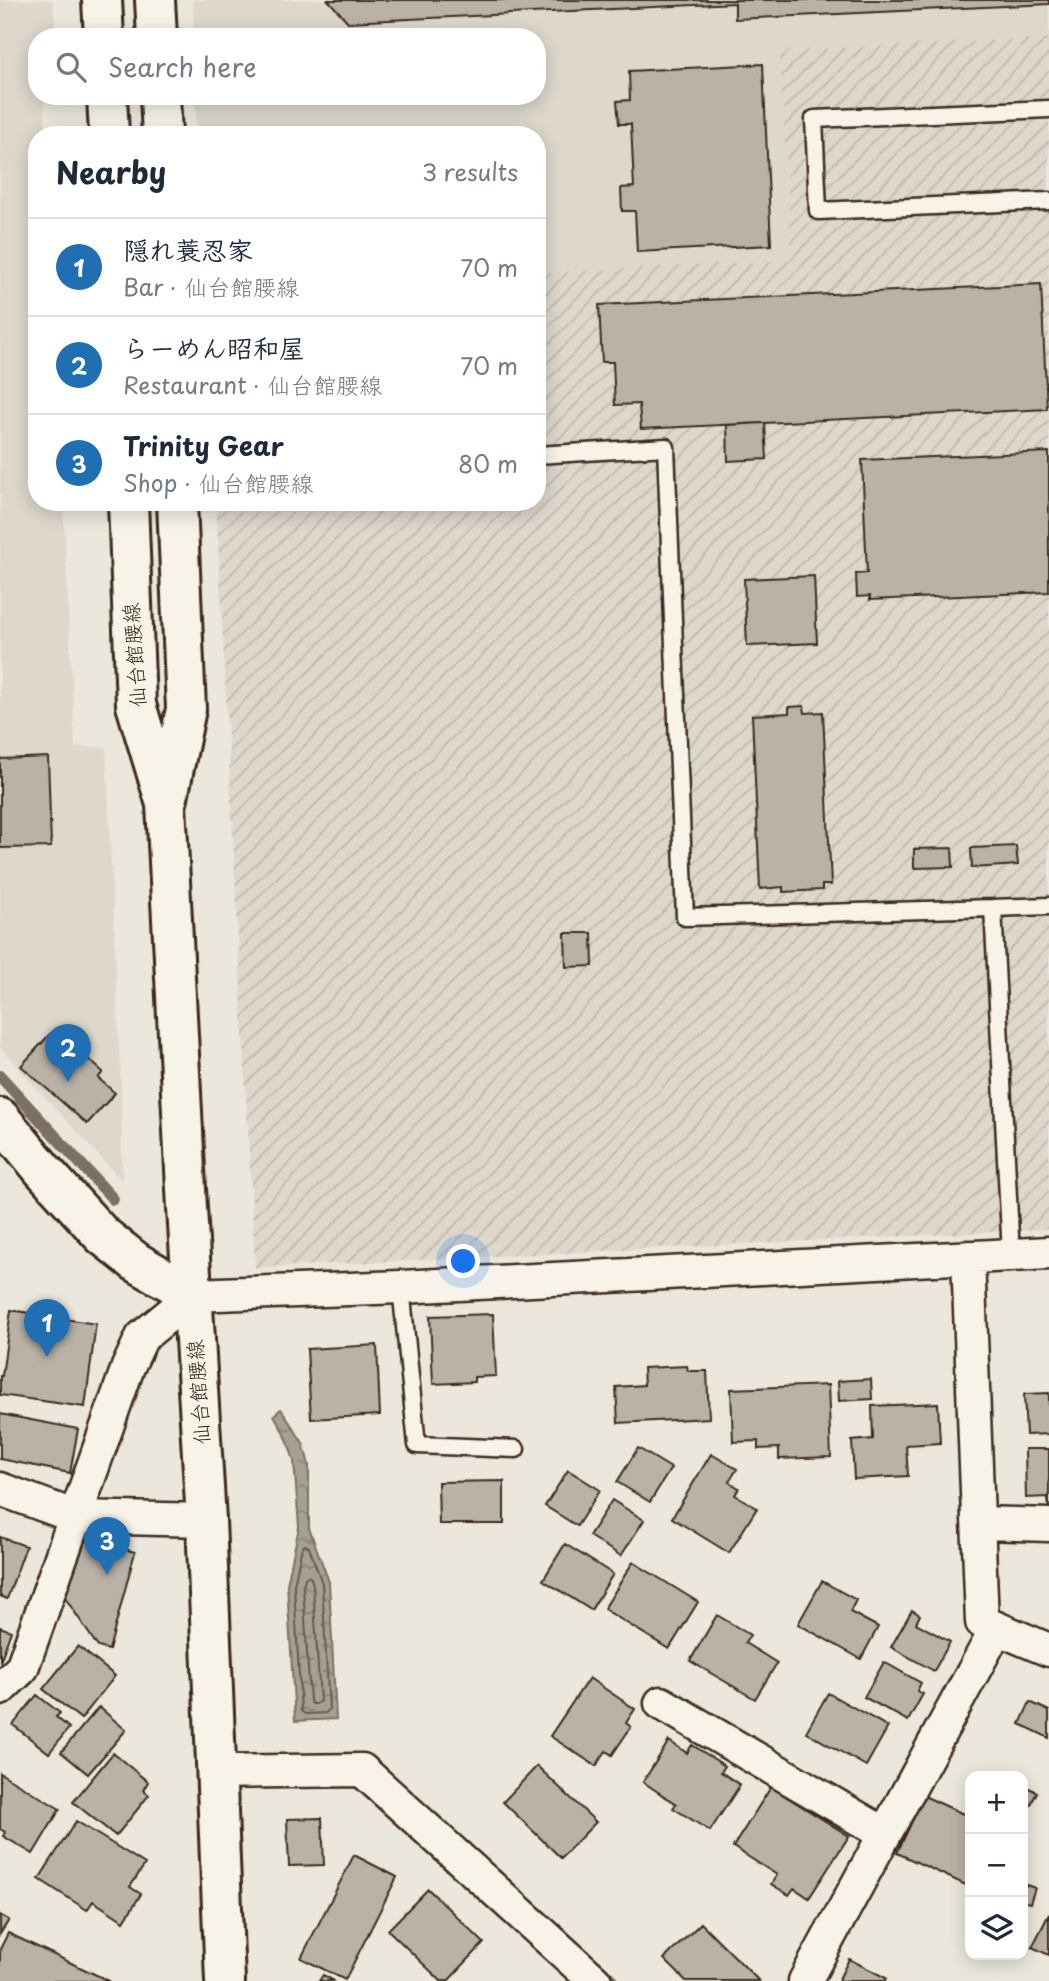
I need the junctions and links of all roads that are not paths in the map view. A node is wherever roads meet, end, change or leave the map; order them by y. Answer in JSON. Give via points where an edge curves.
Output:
{"nodes":[{"id":1,"x":102,"y":0,"type":"edge"},
{"id":2,"x":155,"y":0,"type":"edge"},
{"id":3,"x":104,"y":28,"type":"edge"},
{"id":4,"x":157,"y":28,"type":"edge"},
{"id":5,"x":107,"y":105,"type":"edge"},
{"id":6,"x":160,"y":105,"type":"edge"},
{"id":7,"x":1049,"y":109,"type":"edge"},
{"id":8,"x":109,"y":126,"type":"edge"},
{"id":9,"x":162,"y":126,"type":"edge"},
{"id":10,"x":1049,"y":201,"type":"edge"},
{"id":11,"x":546,"y":454,"type":"edge"},
{"id":12,"x":128,"y":511,"type":"edge"},
{"id":13,"x":177,"y":511,"type":"edge"},
{"id":14,"x":166,"y":804,"type":"junction"},
{"id":15,"x":1049,"y":906,"type":"edge"},
{"id":16,"x":993,"y":908,"type":"junction"},
{"id":17,"x":0,"y":1118,"type":"edge"},
{"id":18,"x":1049,"y":1253,"type":"edge"},
{"id":19,"x":1011,"y":1255,"type":"junction"},
{"id":20,"x":968,"y":1257,"type":"junction"},
{"id":21,"x":401,"y":1287,"type":"junction"},
{"id":22,"x":192,"y":1295,"type":"junction"},
{"id":23,"x":516,"y":1449,"type":"dead end"},
{"id":24,"x":0,"y":1489,"type":"edge"},
{"id":25,"x":75,"y":1517,"type":"junction"},
{"id":26,"x":206,"y":1520,"type":"junction"},
{"id":27,"x":979,"y":1523,"type":"junction"},
{"id":28,"x":1049,"y":1525,"type":"edge"},
{"id":29,"x":997,"y":1628,"type":"junction"},
{"id":30,"x":1049,"y":1650,"type":"edge"},
{"id":31,"x":0,"y":1689,"type":"edge"},
{"id":32,"x":661,"y":1703,"type":"dead end"},
{"id":33,"x":216,"y":1772,"type":"junction"},
{"id":34,"x":885,"y":1834,"type":"junction"},
{"id":35,"x":225,"y":1981,"type":"edge"},
{"id":36,"x":595,"y":1981,"type":"edge"},
{"id":37,"x":805,"y":1981,"type":"edge"}],
"edges":[{"from":1,"to":3,"type":"main road"},
{"from":2,"to":4,"type":"main road"},
{"from":5,"to":8,"type":"main road"},
{"from":6,"to":9,"type":"main road"},
{"from":7,"to":10,"type":"lane","via":[[814,119],[818,211]]},
{"from":11,"to":16,"type":"lane","via":[[666,447],[685,917]]},
{"from":12,"to":14,"type":"main road","name":"仙台館腰線","via":[[136,705]]},
{"from":13,"to":14,"type":"main road","name":"仙台館腰線","via":[[186,709]]},
{"from":14,"to":22,"type":"main road","name":"仙台館腰線"},
{"from":15,"to":16,"type":"lane"},
{"from":16,"to":19,"type":"lane"},
{"from":17,"to":22,"type":"main road","via":[[102,1235],[136,1262]]},
{"from":18,"to":19,"type":"street"},
{"from":19,"to":20,"type":"street"},
{"from":20,"to":21,"type":"street"},
{"from":20,"to":27,"type":"street"},
{"from":21,"to":22,"type":"street"},
{"from":21,"to":23,"type":"lane","via":[[417,1445]]},
{"from":22,"to":25,"type":"street","via":[[142,1337]]},
{"from":22,"to":26,"type":"main road","name":"仙台館腰線"},
{"from":24,"to":25,"type":"street"},
{"from":25,"to":26,"type":"street"},
{"from":25,"to":31,"type":"street","via":[[23,1668]]},
{"from":26,"to":33,"type":"main road","name":"仙台館腰線"},
{"from":27,"to":28,"type":"street"},
{"from":27,"to":29,"type":"street","via":[[982,1622]]},
{"from":29,"to":30,"type":"street"},
{"from":29,"to":34,"type":"street"},
{"from":32,"to":34,"type":"street"},
{"from":33,"to":35,"type":"main road","name":"仙台館腰線"},
{"from":33,"to":36,"type":"street","via":[[362,1770]]},
{"from":34,"to":37,"type":"street"}]}
